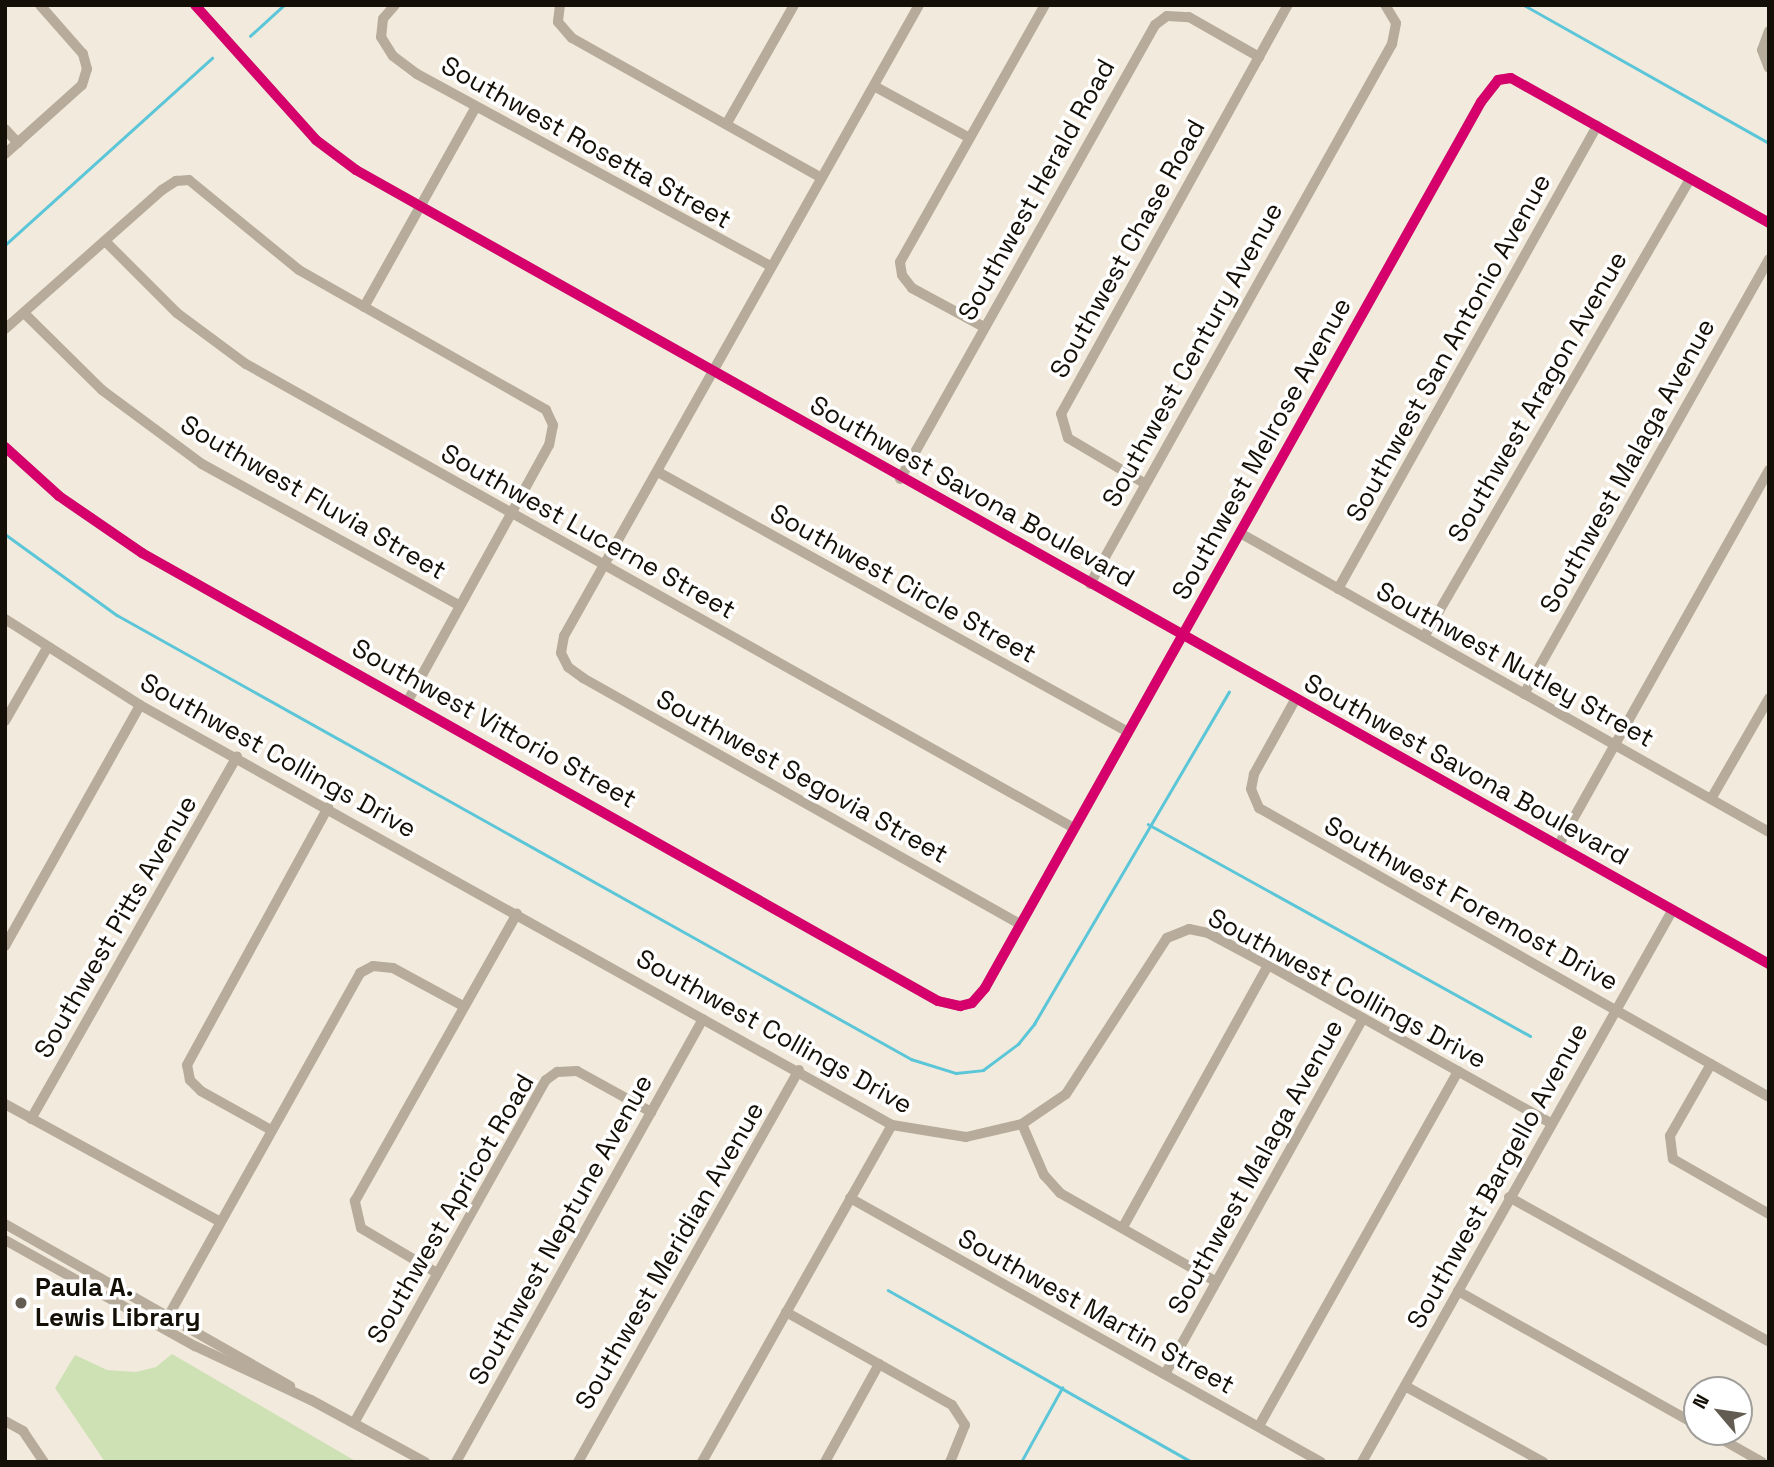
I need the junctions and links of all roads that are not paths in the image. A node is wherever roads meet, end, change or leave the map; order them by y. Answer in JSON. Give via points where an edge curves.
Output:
{"nodes":[{"id":1,"x":40,"y":5,"type":"edge"},
{"id":2,"x":195,"y":5,"type":"edge"},
{"id":3,"x":395,"y":5,"type":"edge"},
{"id":4,"x":560,"y":5,"type":"edge"},
{"id":5,"x":794,"y":5,"type":"edge"},
{"id":6,"x":919,"y":5,"type":"edge"},
{"id":7,"x":1045,"y":5,"type":"edge"},
{"id":8,"x":1288,"y":5,"type":"edge"},
{"id":9,"x":1385,"y":5,"type":"edge"},
{"id":10,"x":1769,"y":31,"type":"edge"},
{"id":11,"x":1259,"y":57,"type":"junction"},
{"id":12,"x":1766,"y":64,"type":"edge"},
{"id":13,"x":874,"y":86,"type":"junction"},
{"id":14,"x":475,"y":108,"type":"junction"},
{"id":15,"x":727,"y":123,"type":"junction"},
{"id":16,"x":1597,"y":126,"type":"junction"},
{"id":17,"x":5,"y":128,"type":"edge"},
{"id":18,"x":968,"y":137,"type":"junction"},
{"id":19,"x":18,"y":143,"type":"junction"},
{"id":20,"x":5,"y":154,"type":"edge"},
{"id":21,"x":821,"y":178,"type":"junction"},
{"id":22,"x":1690,"y":178,"type":"junction"},
{"id":23,"x":419,"y":207,"type":"junction"},
{"id":24,"x":1769,"y":223,"type":"edge"},
{"id":25,"x":105,"y":241,"type":"junction"},
{"id":26,"x":1769,"y":260,"type":"edge"},
{"id":27,"x":770,"y":266,"type":"junction"},
{"id":28,"x":364,"y":307,"type":"junction"},
{"id":29,"x":24,"y":313,"type":"junction"},
{"id":30,"x":984,"y":327,"type":"junction"},
{"id":31,"x":5,"y":329,"type":"edge"},
{"id":32,"x":713,"y":372,"type":"junction"},
{"id":33,"x":5,"y":447,"type":"edge"},
{"id":34,"x":1769,"y":470,"type":"edge"},
{"id":35,"x":658,"y":472,"type":"junction"},
{"id":36,"x":900,"y":479,"type":"junction"},
{"id":37,"x":1144,"y":483,"type":"junction"},
{"id":38,"x":511,"y":513,"type":"junction"},
{"id":39,"x":1241,"y":533,"type":"junction"},
{"id":40,"x":605,"y":566,"type":"junction"},
{"id":41,"x":1090,"y":584,"type":"junction"},
{"id":42,"x":1338,"y":589,"type":"junction"},
{"id":43,"x":459,"y":605,"type":"junction"},
{"id":44,"x":5,"y":619,"type":"edge"},
{"id":45,"x":1185,"y":636,"type":"junction"},
{"id":46,"x":1423,"y":638,"type":"junction"},
{"id":47,"x":47,"y":648,"type":"junction"},
{"id":48,"x":1524,"y":694,"type":"junction"},
{"id":49,"x":1769,"y":698,"type":"edge"},
{"id":50,"x":408,"y":700,"type":"junction"},
{"id":51,"x":1295,"y":700,"type":"junction"},
{"id":52,"x":140,"y":705,"type":"junction"},
{"id":53,"x":5,"y":722,"type":"edge"},
{"id":54,"x":1128,"y":732,"type":"junction"},
{"id":55,"x":1615,"y":746,"type":"junction"},
{"id":56,"x":237,"y":757,"type":"junction"},
{"id":57,"x":1711,"y":799,"type":"junction"},
{"id":58,"x":328,"y":807,"type":"junction"},
{"id":59,"x":1074,"y":828,"type":"junction"},
{"id":60,"x":1769,"y":832,"type":"edge"},
{"id":61,"x":1558,"y":846,"type":"junction"},
{"id":62,"x":1672,"y":911,"type":"junction"},
{"id":63,"x":517,"y":913,"type":"junction"},
{"id":64,"x":1020,"y":923,"type":"junction"},
{"id":65,"x":5,"y":946,"type":"edge"},
{"id":66,"x":1769,"y":964,"type":"edge"},
{"id":67,"x":1268,"y":965,"type":"junction"},
{"id":68,"x":977,"y":999,"type":"joint"},
{"id":69,"x":463,"y":1006,"type":"junction"},
{"id":70,"x":1616,"y":1010,"type":"junction"},
{"id":71,"x":1363,"y":1018,"type":"junction"},
{"id":72,"x":703,"y":1019,"type":"junction"},
{"id":73,"x":1711,"y":1064,"type":"junction"},
{"id":74,"x":799,"y":1070,"type":"junction"},
{"id":75,"x":1458,"y":1072,"type":"junction"},
{"id":76,"x":1769,"y":1097,"type":"edge"},
{"id":77,"x":5,"y":1104,"type":"edge"},
{"id":78,"x":651,"y":1112,"type":"junction"},
{"id":79,"x":31,"y":1119,"type":"junction"},
{"id":80,"x":1551,"y":1123,"type":"junction"},
{"id":81,"x":1022,"y":1124,"type":"junction"},
{"id":82,"x":892,"y":1125,"type":"junction"},
{"id":83,"x":271,"y":1130,"type":"junction"},
{"id":84,"x":1510,"y":1197,"type":"junction"},
{"id":85,"x":850,"y":1198,"type":"junction"},
{"id":86,"x":1769,"y":1214,"type":"edge"},
{"id":87,"x":219,"y":1221,"type":"junction"},
{"id":88,"x":5,"y":1224,"type":"edge"},
{"id":89,"x":1123,"y":1227,"type":"junction"},
{"id":90,"x":5,"y":1240,"type":"edge"},
{"id":91,"x":437,"y":1273,"type":"junction"},
{"id":92,"x":1216,"y":1281,"type":"junction"},
{"id":93,"x":1458,"y":1291,"type":"junction"},
{"id":94,"x":786,"y":1312,"type":"junction"},
{"id":95,"x":169,"y":1315,"type":"junction"},
{"id":96,"x":1769,"y":1342,"type":"edge"},
{"id":97,"x":879,"y":1364,"type":"junction"},
{"id":98,"x":1164,"y":1374,"type":"junction"},
{"id":99,"x":1405,"y":1386,"type":"junction"},
{"id":100,"x":311,"y":1400,"type":"junction"},
{"id":101,"x":1683,"y":1417,"type":"edge"},
{"id":102,"x":5,"y":1421,"type":"edge"},
{"id":103,"x":354,"y":1423,"type":"junction"},
{"id":104,"x":1259,"y":1426,"type":"junction"},
{"id":105,"x":1734,"y":1446,"type":"edge"},
{"id":106,"x":44,"y":1462,"type":"edge"},
{"id":107,"x":425,"y":1462,"type":"edge"},
{"id":108,"x":456,"y":1462,"type":"edge"},
{"id":109,"x":578,"y":1462,"type":"edge"},
{"id":110,"x":702,"y":1462,"type":"edge"},
{"id":111,"x":825,"y":1462,"type":"edge"},
{"id":112,"x":950,"y":1462,"type":"edge"},
{"id":113,"x":1321,"y":1462,"type":"edge"},
{"id":114,"x":1362,"y":1462,"type":"edge"},
{"id":115,"x":1543,"y":1462,"type":"edge"},
{"id":116,"x":1762,"y":1462,"type":"edge"}],
"edges":[{"from":1,"to":19,"type":"street","via":[[83,54],[87,69],[82,85]]},
{"from":2,"to":23,"type":"street","name":"Southwest Savona Boulevard","via":[[316,140]]},
{"from":3,"to":14,"type":"street","name":"Southwest Rosetta Street","via":[[381,25],[388,49],[417,74]]},
{"from":4,"to":15,"type":"street","via":[[558,22],[572,38]]},
{"from":5,"to":15,"type":"street"},
{"from":6,"to":13,"type":"street"},
{"from":7,"to":18,"type":"street"},
{"from":8,"to":11,"type":"street","name":"Southwest Chase Road"},
{"from":9,"to":37,"type":"street","name":"Southwest Century Avenue","via":[[1394,17],[1395,37]]},
{"from":10,"to":12,"type":"street"},
{"from":11,"to":30,"type":"street","name":"Southwest Herald Road","via":[[1189,17],[1167,16],[1155,25]]},
{"from":11,"to":37,"type":"street","name":"Southwest Chase Road","via":[[1061,415],[1068,438]]},
{"from":13,"to":18,"type":"street"},
{"from":13,"to":21,"type":"street"},
{"from":14,"to":23,"type":"street"},
{"from":14,"to":27,"type":"street","name":"Southwest Rosetta Street"},
{"from":15,"to":21,"type":"street"},
{"from":16,"to":22,"type":"street"},
{"from":16,"to":39,"type":"street","name":"Southwest Melrose Avenue","via":[[1511,78],[1498,80]]},
{"from":16,"to":42,"type":"street","name":"Southwest San Antonio Avenue"},
{"from":17,"to":19,"type":"street"},
{"from":18,"to":30,"type":"street","via":[[905,248],[901,269],[912,288]]},
{"from":19,"to":20,"type":"street"},
{"from":21,"to":27,"type":"street"},
{"from":22,"to":24,"type":"street"},
{"from":22,"to":46,"type":"street","name":"Southwest Aragon Avenue"},
{"from":23,"to":28,"type":"street"},
{"from":23,"to":32,"type":"street","name":"Southwest Savona Boulevard"},
{"from":25,"to":28,"type":"street","via":[[162,190],[176,181],[194,182],[280,257]]},
{"from":25,"to":29,"type":"street"},
{"from":25,"to":38,"type":"street","name":"Southwest Lucerne Street","via":[[177,313],[236,357]]},
{"from":26,"to":48,"type":"street","name":"Southwest Malaga Avenue"},
{"from":27,"to":32,"type":"street"},
{"from":28,"to":38,"type":"street","via":[[540,405],[553,425],[549,445]]},
{"from":29,"to":31,"type":"street"},
{"from":29,"to":43,"type":"street","name":"Southwest Fluvia Street","via":[[102,390],[202,464]]},
{"from":30,"to":36,"type":"street","name":"Southwest Herald Road"},
{"from":32,"to":35,"type":"street"},
{"from":32,"to":36,"type":"street","name":"Southwest Savona Boulevard"},
{"from":33,"to":50,"type":"street","name":"Southwest Vittorio Street","via":[[59,496],[142,553]]},
{"from":34,"to":55,"type":"street"},
{"from":35,"to":40,"type":"street"},
{"from":35,"to":54,"type":"street","name":"Southwest Circle Street"},
{"from":36,"to":41,"type":"street","name":"Southwest Savona Boulevard"},
{"from":37,"to":41,"type":"street","name":"Southwest Century Avenue"},
{"from":38,"to":40,"type":"street","name":"Southwest Lucerne Street"},
{"from":38,"to":43,"type":"street"},
{"from":39,"to":42,"type":"street","name":"Southwest Nutley Street"},
{"from":39,"to":45,"type":"street","name":"Southwest Melrose Avenue"},
{"from":40,"to":59,"type":"street","name":"Southwest Lucerne Street"},
{"from":40,"to":64,"type":"street","name":"Southwest Segovia Street","via":[[564,636],[565,663],[583,678]]},
{"from":41,"to":45,"type":"street","name":"Southwest Savona Boulevard"},
{"from":42,"to":46,"type":"street","name":"Southwest Nutley Street"},
{"from":43,"to":50,"type":"street"},
{"from":44,"to":47,"type":"street","name":"Southwest Collings Drive"},
{"from":45,"to":51,"type":"street","name":"Southwest Savona Boulevard"},
{"from":45,"to":54,"type":"street","name":"Southwest Melrose Avenue"},
{"from":46,"to":48,"type":"street","name":"Southwest Nutley Street"},
{"from":47,"to":52,"type":"street","name":"Southwest Collings Drive"},
{"from":47,"to":53,"type":"street"},
{"from":48,"to":55,"type":"street","name":"Southwest Nutley Street"},
{"from":49,"to":57,"type":"street"},
{"from":50,"to":68,"type":"street","name":"Southwest Vittorio Street","via":[[938,1001],[960,1006]]},
{"from":51,"to":61,"type":"street","name":"Southwest Savona Boulevard"},
{"from":51,"to":70,"type":"street","name":"Southwest Foremost Drive","via":[[1254,774],[1251,789],[1259,808]]},
{"from":52,"to":56,"type":"street","name":"Southwest Collings Drive"},
{"from":52,"to":65,"type":"street"},
{"from":54,"to":59,"type":"street","name":"Southwest Melrose Avenue"},
{"from":55,"to":57,"type":"street","name":"Southwest Nutley Street"},
{"from":55,"to":61,"type":"street"},
{"from":56,"to":58,"type":"street","name":"Southwest Collings Drive"},
{"from":56,"to":79,"type":"street","name":"Southwest Pitts Avenue"},
{"from":57,"to":60,"type":"street","name":"Southwest Nutley Street"},
{"from":58,"to":63,"type":"street","name":"Southwest Collings Drive"},
{"from":58,"to":83,"type":"street","via":[[187,1065],[190,1080],[201,1091]]},
{"from":59,"to":64,"type":"street","name":"Southwest Melrose Avenue"},
{"from":61,"to":62,"type":"street","name":"Southwest Savona Boulevard"},
{"from":62,"to":66,"type":"street","name":"Southwest Savona Boulevard"},
{"from":62,"to":70,"type":"street","name":"Southwest Bargello Avenue"},
{"from":63,"to":69,"type":"street"},
{"from":63,"to":72,"type":"street","name":"Southwest Collings Drive"},
{"from":64,"to":68,"type":"street","name":"Southwest Melrose Avenue"},
{"from":67,"to":71,"type":"street","name":"Southwest Collings Drive"},
{"from":67,"to":81,"type":"street","name":"Southwest Collings Drive","via":[[1208,933],[1189,929],[1167,938],[1066,1094]]},
{"from":67,"to":89,"type":"street"},
{"from":69,"to":83,"type":"street","via":[[393,968],[367,968],[355,980]]},
{"from":69,"to":91,"type":"street","via":[[354,1207],[358,1224],[371,1237]]},
{"from":70,"to":73,"type":"street","name":"Southwest Foremost Drive"},
{"from":70,"to":80,"type":"street","name":"Southwest Bargello Avenue"},
{"from":71,"to":75,"type":"street","name":"Southwest Collings Drive"},
{"from":71,"to":92,"type":"street","name":"Southwest Malaga Avenue"},
{"from":72,"to":74,"type":"street","name":"Southwest Collings Drive"},
{"from":72,"to":78,"type":"street","name":"Southwest Neptune Avenue"},
{"from":73,"to":76,"type":"street","name":"Southwest Foremost Drive"},
{"from":73,"to":86,"type":"street","via":[[1670,1136],[1673,1159]]},
{"from":74,"to":82,"type":"street","name":"Southwest Collings Drive"},
{"from":74,"to":109,"type":"street","name":"Southwest Meridian Avenue"},
{"from":75,"to":80,"type":"street","name":"Southwest Collings Drive"},
{"from":75,"to":104,"type":"street"},
{"from":77,"to":79,"type":"street"},
{"from":78,"to":91,"type":"street","name":"Southwest Apricot Road","via":[[577,1071],[551,1075]]},
{"from":78,"to":108,"type":"street","name":"Southwest Neptune Avenue"},
{"from":79,"to":87,"type":"street"},
{"from":80,"to":84,"type":"street","name":"Southwest Bargello Avenue"},
{"from":81,"to":82,"type":"street","name":"Southwest Collings Drive","via":[[966,1138]]},
{"from":81,"to":89,"type":"street","via":[[1054,1187]]},
{"from":82,"to":85,"type":"street"},
{"from":83,"to":87,"type":"street"},
{"from":84,"to":93,"type":"street","name":"Southwest Bargello Avenue"},
{"from":84,"to":96,"type":"street"},
{"from":85,"to":94,"type":"street"},
{"from":85,"to":98,"type":"street","name":"Southwest Martin Street"},
{"from":87,"to":95,"type":"street"},
{"from":88,"to":95,"type":"street"},
{"from":89,"to":92,"type":"street"},
{"from":90,"to":100,"type":"street","via":[[195,1346]]},
{"from":91,"to":103,"type":"street","name":"Southwest Apricot Road"},
{"from":92,"to":98,"type":"street","name":"Southwest Malaga Avenue"},
{"from":93,"to":99,"type":"street","name":"Southwest Bargello Avenue"},
{"from":93,"to":101,"type":"street"},
{"from":94,"to":97,"type":"street"},
{"from":94,"to":110,"type":"street"},
{"from":95,"to":100,"type":"street"},
{"from":97,"to":111,"type":"street"},
{"from":97,"to":112,"type":"street","via":[[952,1405],[965,1425]]},
{"from":98,"to":104,"type":"street","name":"Southwest Martin Street"},
{"from":99,"to":114,"type":"street","name":"Southwest Bargello Avenue"},
{"from":99,"to":115,"type":"street"},
{"from":100,"to":103,"type":"street"},
{"from":102,"to":106,"type":"street","via":[[23,1431]]},
{"from":103,"to":107,"type":"street"},
{"from":104,"to":113,"type":"street","name":"Southwest Martin Street"},
{"from":105,"to":116,"type":"street"}]}
